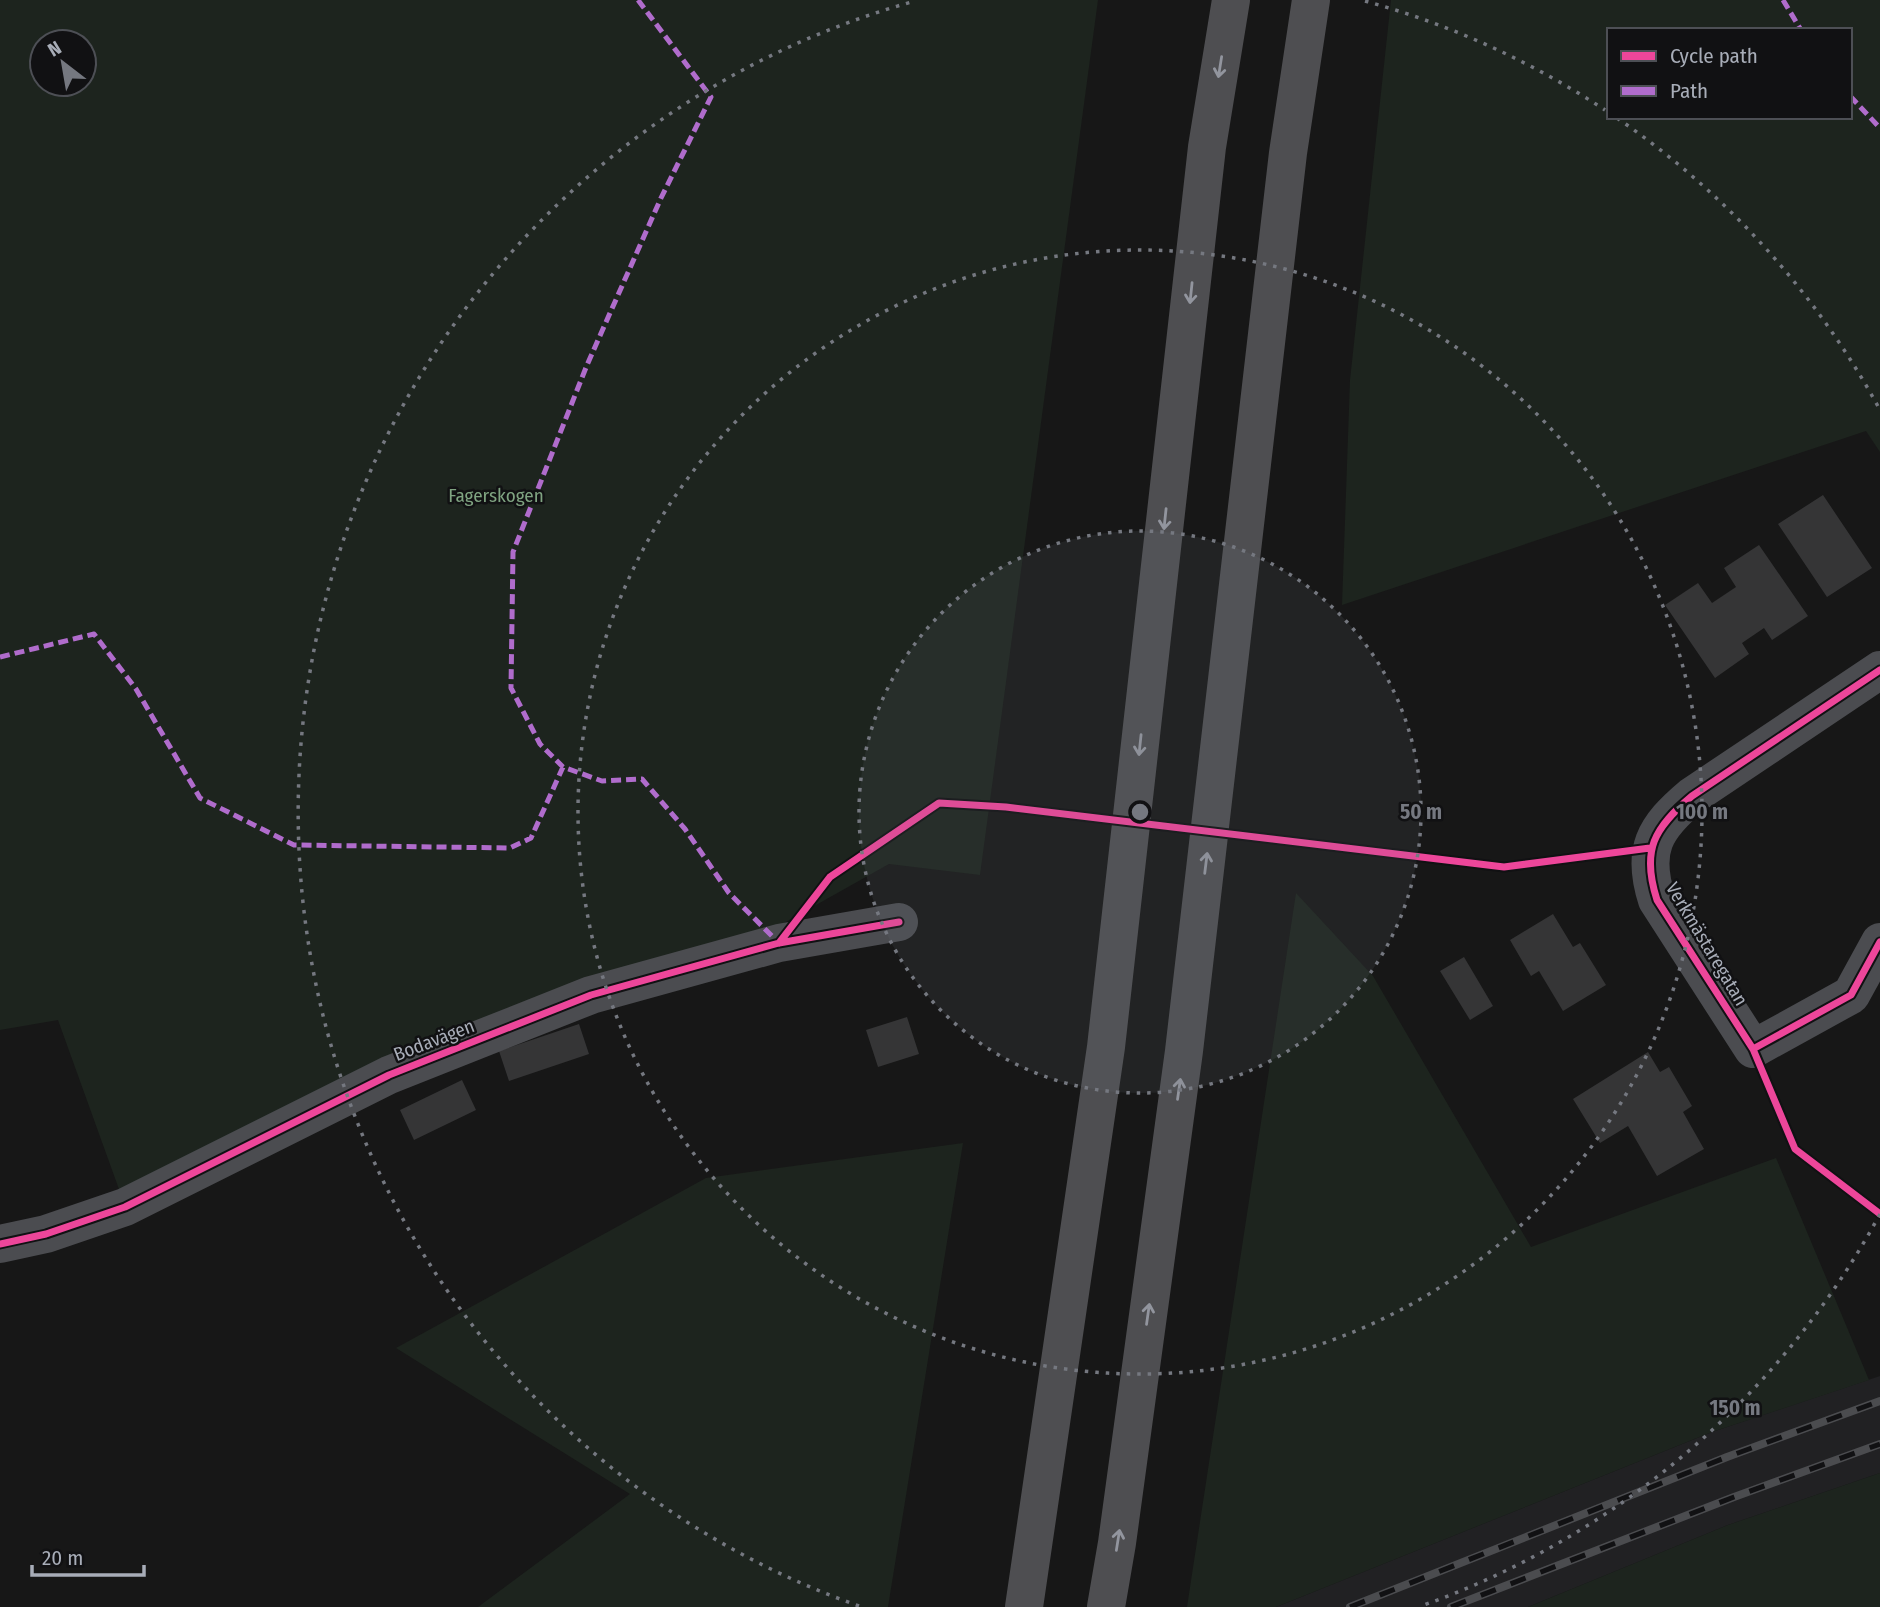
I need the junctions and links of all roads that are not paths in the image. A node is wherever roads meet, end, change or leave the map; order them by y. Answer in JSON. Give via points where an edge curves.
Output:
{"nodes":[{"id":1,"x":1231,"y":0,"type":"edge"},
{"id":2,"x":1311,"y":0,"type":"edge"},
{"id":3,"x":1880,"y":670,"type":"edge"},
{"id":4,"x":899,"y":922,"type":"dead end"},
{"id":5,"x":1880,"y":942,"type":"edge"},
{"id":6,"x":0,"y":1244,"type":"edge"},
{"id":7,"x":1024,"y":1607,"type":"edge"},
{"id":8,"x":1106,"y":1607,"type":"edge"}],
"edges":[{"from":1,"to":7,"type":"highway","one_way":true,"via":[[1207,147],[1106,1046]]},
{"from":8,"to":2,"type":"highway","one_way":true,"via":[[1184,1051],[1288,153]]},
{"from":3,"to":5,"type":"street","name":"Verkmästaregatan","via":[[1668,816],[1650,848],[1649,874],[1657,900],[1753,1049],[1851,995]]},
{"from":4,"to":6,"type":"street","name":"Bodavägen","via":[[779,943],[591,995],[389,1075],[125,1207]]}]}
